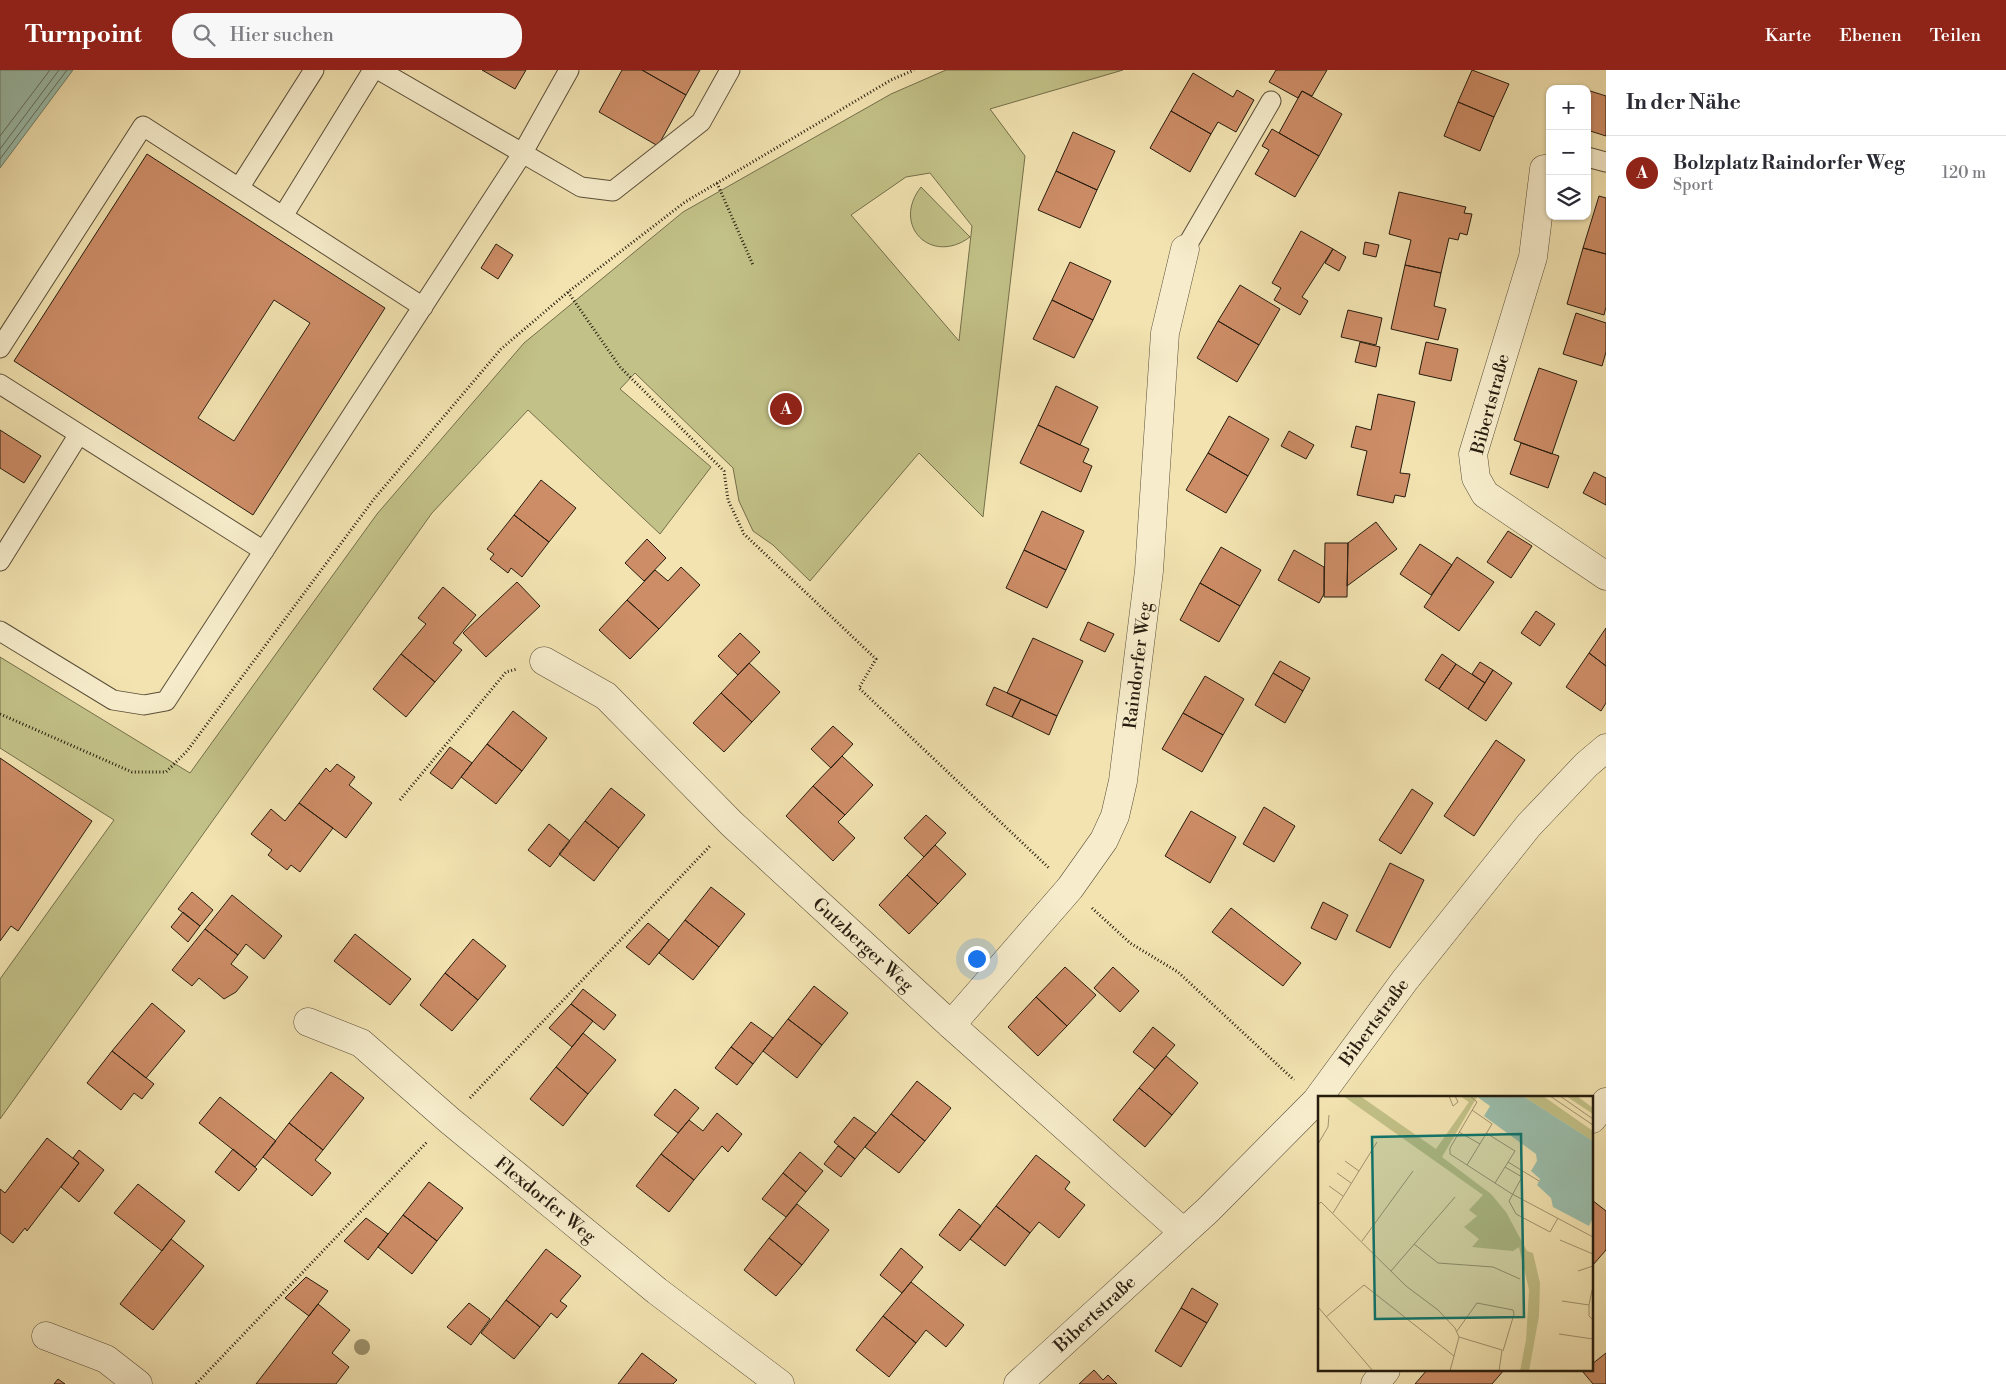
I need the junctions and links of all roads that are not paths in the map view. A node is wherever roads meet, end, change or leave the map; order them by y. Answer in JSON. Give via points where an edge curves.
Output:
{"nodes":[{"id":1,"x":314,"y":70,"type":"edge"},
{"id":2,"x":373,"y":70,"type":"edge"},
{"id":3,"x":379,"y":70,"type":"edge"},
{"id":4,"x":569,"y":70,"type":"edge"},
{"id":5,"x":730,"y":70,"type":"edge"},
{"id":6,"x":1270,"y":101,"type":"dead end"},
{"id":7,"x":522,"y":154,"type":"junction"},
{"id":8,"x":1591,"y":158,"type":"edge"},
{"id":9,"x":1606,"y":162,"type":"edge"},
{"id":10,"x":1546,"y":174,"type":"edge"},
{"id":11,"x":239,"y":188,"type":"junction"},
{"id":12,"x":283,"y":216,"type":"junction"},
{"id":13,"x":1184,"y":249,"type":"joint"},
{"id":14,"x":422,"y":307,"type":"junction"},
{"id":15,"x":0,"y":348,"type":"edge"},
{"id":16,"x":0,"y":384,"type":"edge"},
{"id":17,"x":79,"y":434,"type":"junction"},
{"id":18,"x":264,"y":551,"type":"junction"},
{"id":19,"x":0,"y":561,"type":"edge"},
{"id":20,"x":1606,"y":576,"type":"edge"},
{"id":21,"x":0,"y":631,"type":"edge"},
{"id":22,"x":544,"y":661,"type":"road end"},
{"id":23,"x":1606,"y":748,"type":"edge"},
{"id":24,"x":308,"y":1022,"type":"dead end"},
{"id":25,"x":951,"y":1024,"type":"junction"},
{"id":26,"x":1320,"y":1096,"type":"edge"},
{"id":27,"x":1318,"y":1098,"type":"edge"},
{"id":28,"x":1606,"y":1102,"type":"edge"},
{"id":29,"x":1594,"y":1117,"type":"edge"},
{"id":30,"x":1182,"y":1231,"type":"junction"},
{"id":31,"x":46,"y":1336,"type":"dead end"},
{"id":32,"x":1384,"y":1372,"type":"edge"},
{"id":33,"x":138,"y":1384,"type":"edge"},
{"id":34,"x":780,"y":1384,"type":"edge"},
{"id":35,"x":1018,"y":1384,"type":"edge"},
{"id":36,"x":1375,"y":1384,"type":"edge"}],
"edges":[{"from":1,"to":11,"type":"lane"},
{"from":2,"to":12,"type":"lane"},
{"from":3,"to":7,"type":"lane"},
{"from":4,"to":7,"type":"lane"},
{"from":5,"to":7,"type":"lane","via":[[701,122],[614,191],[581,186]]},
{"from":6,"to":13,"type":"lane"},
{"from":7,"to":14,"type":"lane"},
{"from":8,"to":9,"type":"lane"},
{"from":10,"to":20,"type":"street","name":"Bibertstraße","via":[[1533,257],[1473,454],[1476,478],[1485,494],[1504,509]]},
{"from":11,"to":12,"type":"lane"},
{"from":11,"to":15,"type":"lane","via":[[143,126]]},
{"from":12,"to":14,"type":"lane"},
{"from":13,"to":25,"type":"street","name":"Raindorfer Weg","via":[[1165,333],[1149,571],[1123,782],[1115,816],[1104,840],[1070,888]]},
{"from":14,"to":18,"type":"lane"},
{"from":16,"to":17,"type":"lane"},
{"from":17,"to":18,"type":"lane"},
{"from":17,"to":19,"type":"lane"},
{"from":18,"to":21,"type":"lane","via":[[166,701],[144,705],[113,700]]},
{"from":22,"to":25,"type":"street","name":"Gutzberger Weg","via":[[606,696],[732,824]]},
{"from":23,"to":26,"type":"street","name":"Bibertstraße","via":[[1529,825],[1405,980]]},
{"from":24,"to":34,"type":"street","name":"Flexdorfer Weg","via":[[361,1043],[449,1120],[657,1291]]},
{"from":25,"to":30,"type":"street","name":"Gutzberger Weg"},
{"from":27,"to":30,"type":"street","name":"Bibertstraße","via":[[1208,1210]]},
{"from":28,"to":29,"type":"street"},
{"from":30,"to":35,"type":"street","name":"Bibertstraße"},
{"from":31,"to":33,"type":"street","via":[[106,1359]]},
{"from":32,"to":36,"type":"street"}]}
